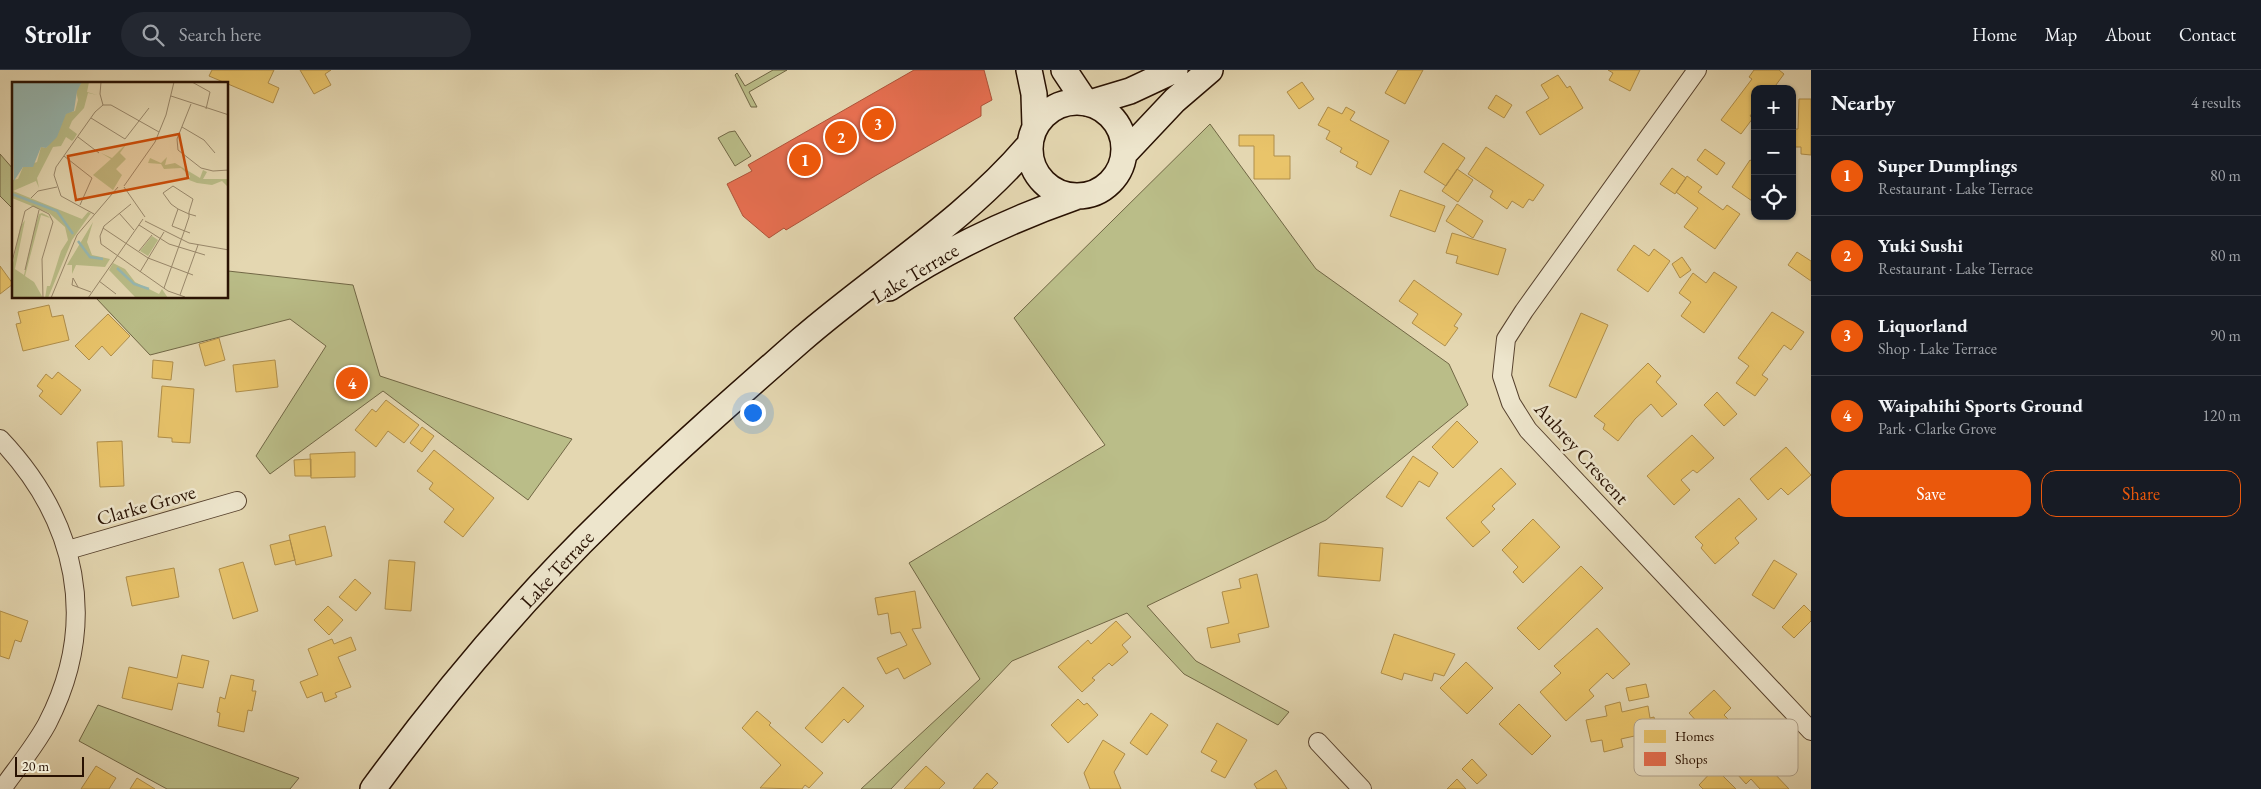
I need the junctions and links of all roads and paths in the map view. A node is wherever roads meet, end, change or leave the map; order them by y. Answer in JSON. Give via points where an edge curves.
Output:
{"nodes":[{"id":1,"x":1029,"y":70,"type":"edge"},
{"id":2,"x":1064,"y":70,"type":"edge"},
{"id":3,"x":1175,"y":70,"type":"edge"},
{"id":4,"x":1210,"y":70,"type":"edge"},
{"id":5,"x":1697,"y":70,"type":"edge"},
{"id":6,"x":1088,"y":103,"type":"junction"},
{"id":7,"x":1032,"y":135,"type":"junction"},
{"id":8,"x":1124,"y":153,"type":"junction"},
{"id":9,"x":1078,"y":196,"type":"junction"},
{"id":10,"x":766,"y":374,"type":"junction"},
{"id":11,"x":0,"y":439,"type":"edge"},
{"id":12,"x":237,"y":501,"type":"dead end"},
{"id":13,"x":68,"y":550,"type":"junction"},
{"id":14,"x":1811,"y":732,"type":"edge"},
{"id":15,"x":1318,"y":742,"type":"dead end"},
{"id":16,"x":2,"y":789,"type":"edge"},
{"id":17,"x":373,"y":789,"type":"edge"},
{"id":18,"x":1362,"y":789,"type":"edge"}],
"edges":[{"from":1,"to":7,"type":"main road","via":[[1034,94]]},
{"from":2,"to":6,"type":"main road"},
{"from":3,"to":6,"type":"main road","via":[[1143,86]]},
{"from":4,"to":8,"type":"main road","via":[[1168,107]]},
{"from":5,"to":14,"type":"street","name":"Aubrey Crescent","via":[[1506,339],[1502,376],[1511,403],[1528,430]]},
{"from":6,"to":7,"type":"main road","via":[[1057,105],[1045,113]]},
{"from":6,"to":8,"type":"main road","via":[[1113,118],[1124,138]]},
{"from":7,"to":9,"type":"main road","via":[[1030,159],[1039,177],[1057,192]]},
{"from":7,"to":10,"type":"main road","name":"Lake Terrace","via":[[979,198],[815,328]]},
{"from":8,"to":9,"type":"main road","via":[[1120,168],[1106,186]]},
{"from":9,"to":10,"type":"main road","name":"Lake Terrace","via":[[992,229],[947,252],[867,302]]},
{"from":10,"to":17,"type":"main road","name":"Lake Terrace","via":[[684,444],[561,564],[477,655]]},
{"from":11,"to":13,"type":"street","via":[[17,456],[48,500]]},
{"from":12,"to":13,"type":"street","name":"Clarke Grove"},
{"from":13,"to":16,"type":"street","via":[[77,604],[74,646],[64,684],[47,724]]},
{"from":15,"to":18,"type":"street"}]}
